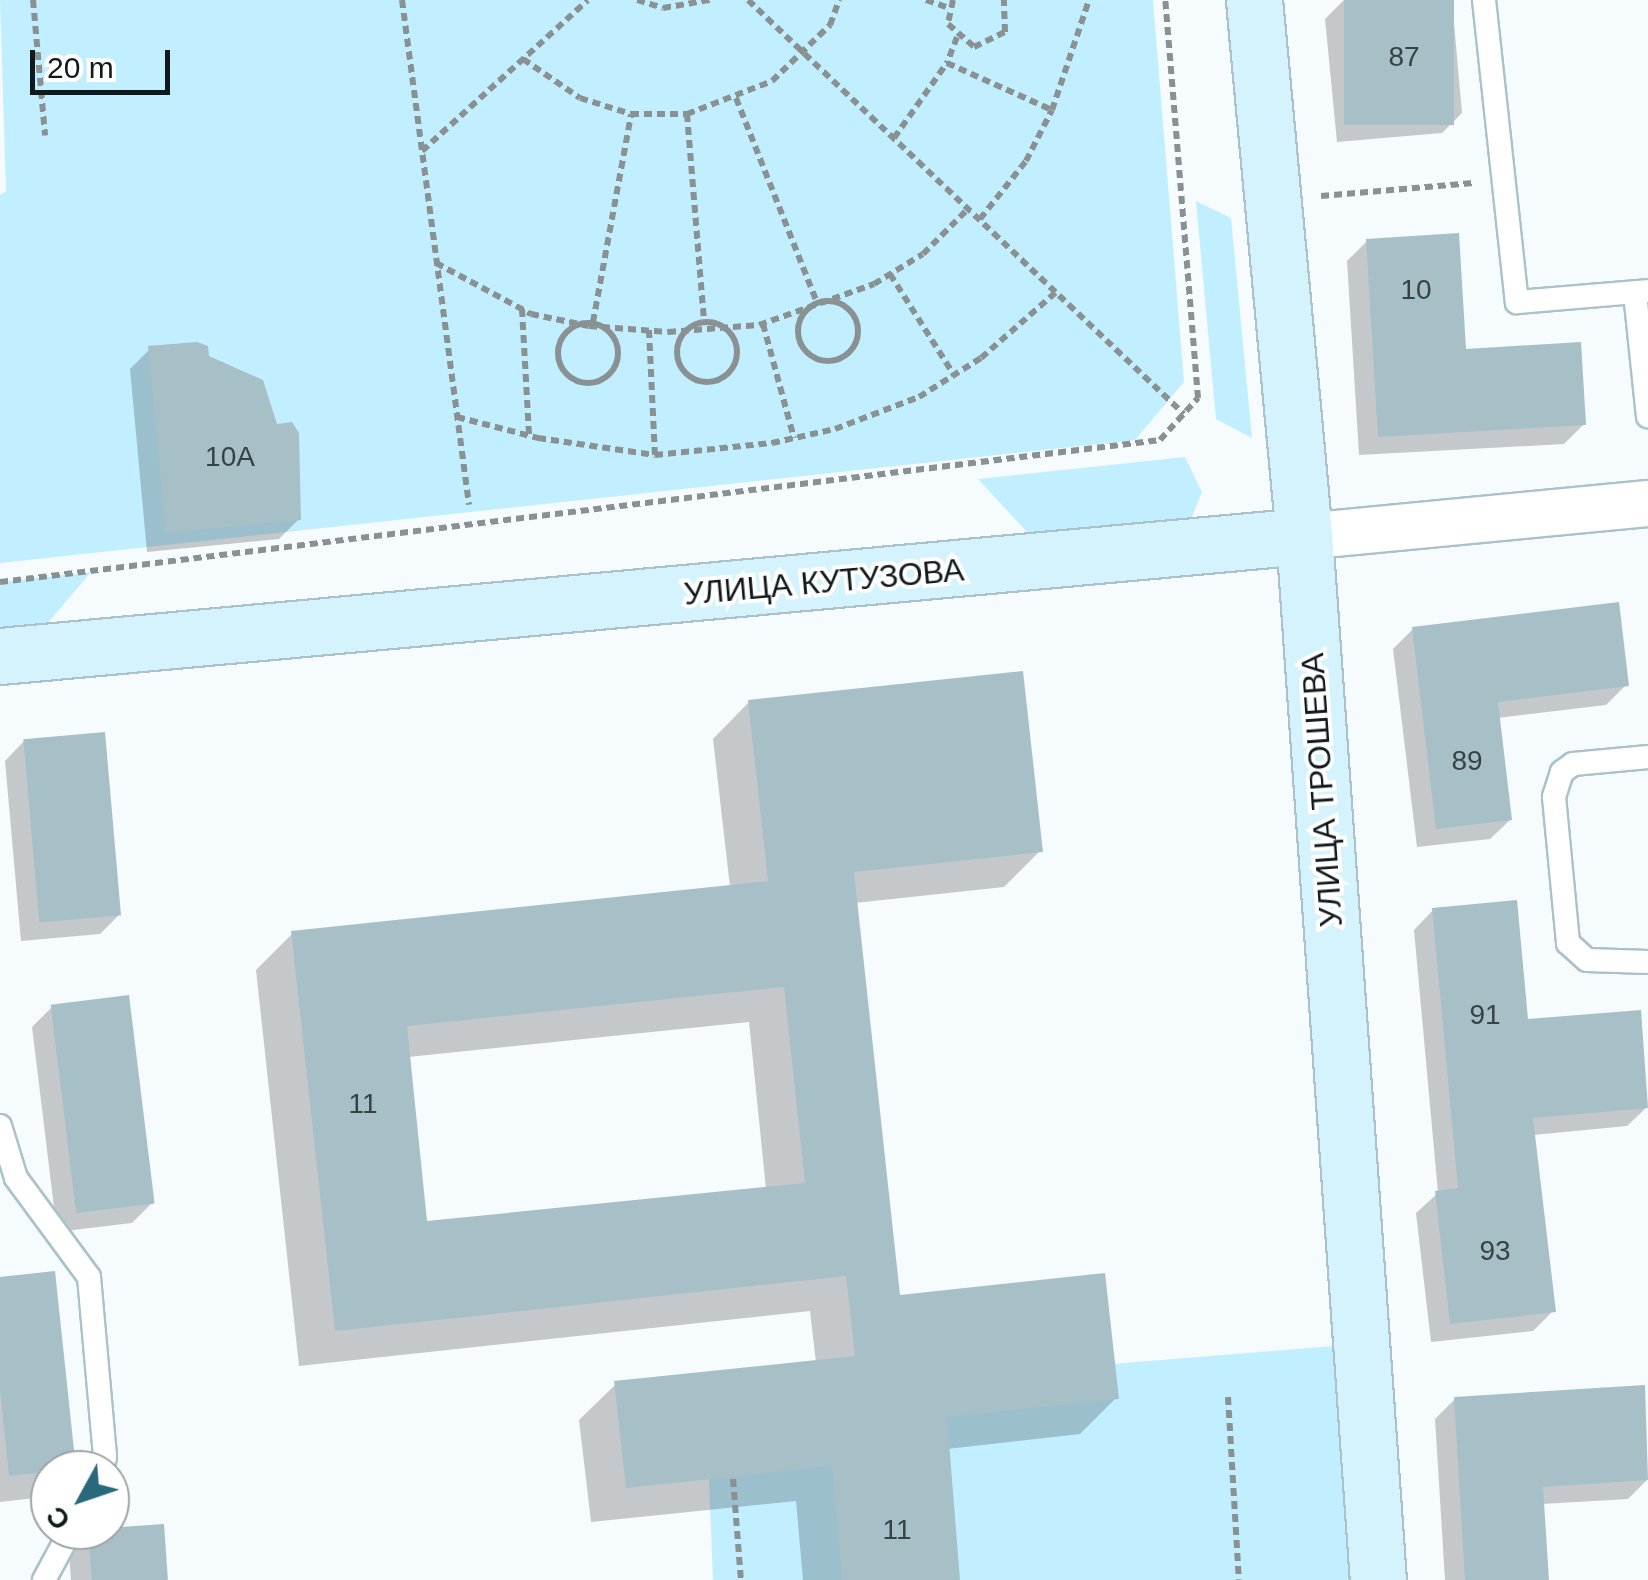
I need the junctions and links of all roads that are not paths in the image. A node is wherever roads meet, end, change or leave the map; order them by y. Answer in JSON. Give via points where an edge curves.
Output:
{"nodes":[{"id":1,"x":1254,"y":0,"type":"edge"},
{"id":2,"x":1484,"y":0,"type":"edge"},
{"id":3,"x":1642,"y":292,"type":"edge"},
{"id":4,"x":1648,"y":416,"type":"edge"},
{"id":5,"x":1648,"y":503,"type":"edge"},
{"id":6,"x":1304,"y":536,"type":"junction"},
{"id":7,"x":0,"y":656,"type":"edge"},
{"id":8,"x":1648,"y":757,"type":"edge"},
{"id":9,"x":1648,"y":962,"type":"edge"},
{"id":10,"x":0,"y":1126,"type":"edge"},
{"id":11,"x":104,"y":1450,"type":"edge"},
{"id":12,"x":60,"y":1550,"type":"edge"},
{"id":13,"x":44,"y":1580,"type":"edge"},
{"id":14,"x":1378,"y":1580,"type":"edge"}],
"edges":[{"from":1,"to":6,"type":"street","name":"УЛИЦА ТРОШЕВА"},
{"from":2,"to":3,"type":"lane","via":[[1517,302]]},
{"from":3,"to":4,"type":"lane"},
{"from":5,"to":6,"type":"street","name":"УЛИЦА КУТУЗОВА"},
{"from":6,"to":7,"type":"street","name":"УЛИЦА КУТУЗОВА"},
{"from":6,"to":14,"type":"street","name":"УЛИЦА ТРОШЕВА"},
{"from":8,"to":9,"type":"lane","via":[[1573,764],[1562,772],[1554,798],[1568,943],[1587,960]]},
{"from":10,"to":11,"type":"lane","via":[[16,1178],[89,1277]]},
{"from":12,"to":13,"type":"lane"}]}
